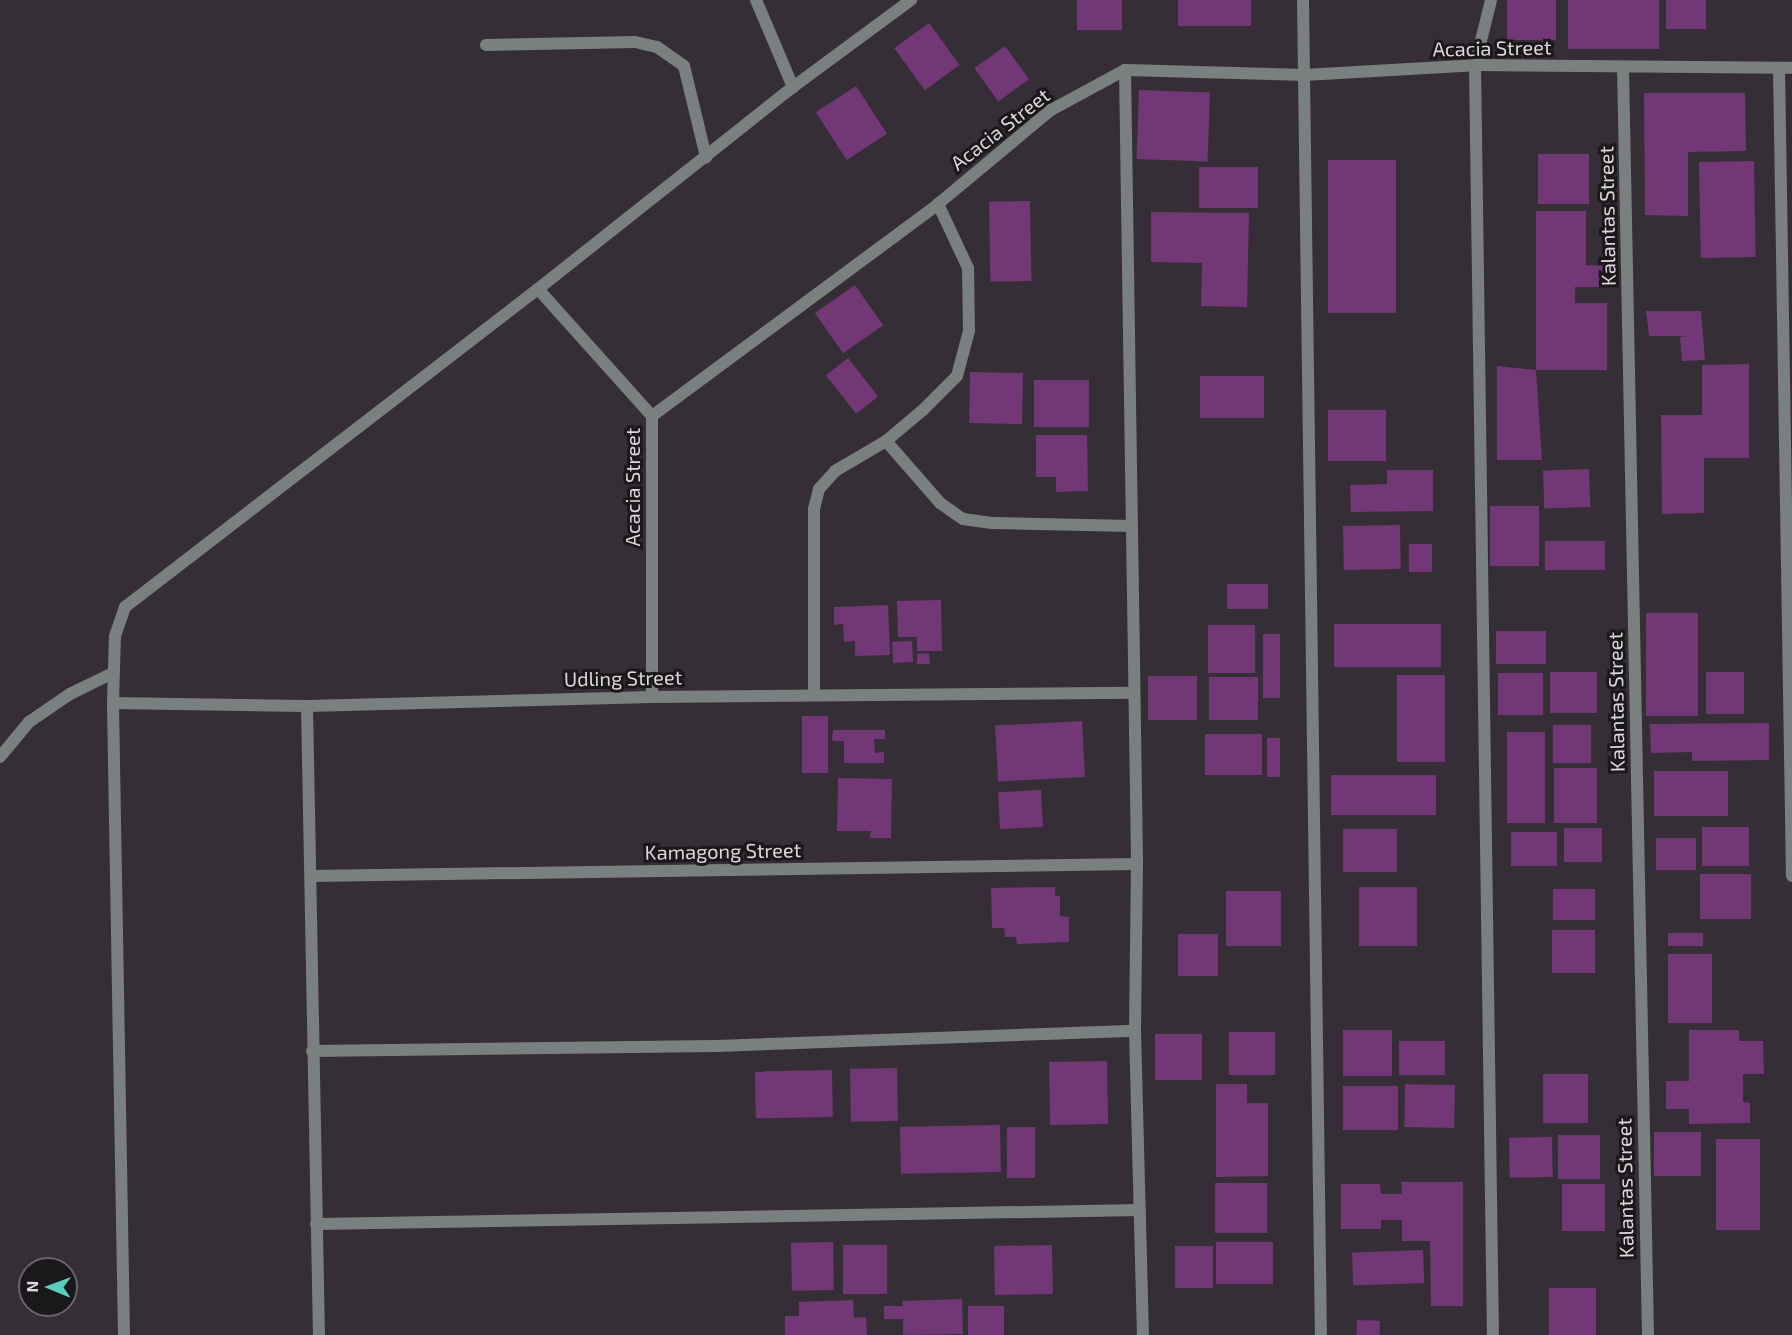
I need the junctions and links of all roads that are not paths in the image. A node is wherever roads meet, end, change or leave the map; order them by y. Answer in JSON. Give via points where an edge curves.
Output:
{"nodes":[{"id":1,"x":756,"y":0,"type":"edge"},
{"id":2,"x":910,"y":0,"type":"edge"},
{"id":3,"x":1303,"y":0,"type":"edge"},
{"id":4,"x":1491,"y":0,"type":"edge"},
{"id":5,"x":486,"y":45,"type":"dead end"},
{"id":6,"x":1475,"y":65,"type":"junction"},
{"id":7,"x":1623,"y":68,"type":"junction"},
{"id":8,"x":1786,"y":68,"type":"edge"},
{"id":9,"x":1125,"y":70,"type":"junction"},
{"id":10,"x":1304,"y":75,"type":"junction"},
{"id":11,"x":793,"y":87,"type":"junction"},
{"id":12,"x":706,"y":157,"type":"junction"},
{"id":13,"x":938,"y":204,"type":"junction"},
{"id":14,"x":538,"y":289,"type":"junction"},
{"id":15,"x":652,"y":416,"type":"junction"},
{"id":16,"x":886,"y":441,"type":"junction"},
{"id":17,"x":1131,"y":526,"type":"junction"},
{"id":18,"x":113,"y":673,"type":"junction"},
{"id":19,"x":1134,"y":693,"type":"junction"},
{"id":20,"x":814,"y":695,"type":"junction"},
{"id":21,"x":651,"y":697,"type":"junction"},
{"id":22,"x":113,"y":704,"type":"junction"},
{"id":23,"x":307,"y":706,"type":"junction"},
{"id":24,"x":0,"y":757,"type":"edge"},
{"id":25,"x":1137,"y":864,"type":"junction"},
{"id":26,"x":311,"y":876,"type":"junction"},
{"id":27,"x":1792,"y":876,"type":"edge"},
{"id":28,"x":1135,"y":1031,"type":"junction"},
{"id":29,"x":312,"y":1051,"type":"junction"},
{"id":30,"x":1140,"y":1210,"type":"junction"},
{"id":31,"x":316,"y":1224,"type":"junction"},
{"id":32,"x":124,"y":1335,"type":"edge"},
{"id":33,"x":319,"y":1335,"type":"edge"},
{"id":34,"x":1143,"y":1335,"type":"edge"},
{"id":35,"x":1321,"y":1335,"type":"edge"},
{"id":36,"x":1493,"y":1335,"type":"edge"},
{"id":37,"x":1648,"y":1335,"type":"edge"}],
"edges":[{"from":1,"to":11,"type":"street"},
{"from":2,"to":11,"type":"street"},
{"from":3,"to":10,"type":"street"},
{"from":4,"to":6,"type":"street"},
{"from":5,"to":12,"type":"street","via":[[634,42],[657,47],[684,66]]},
{"from":6,"to":7,"type":"street","name":"Acacia Street"},
{"from":6,"to":10,"type":"street","name":"Acacia Street"},
{"from":6,"to":36,"type":"street"},
{"from":7,"to":8,"type":"street","name":"Acacia Street"},
{"from":7,"to":37,"type":"street","name":"Kalantas Street"},
{"from":8,"to":27,"type":"street"},
{"from":9,"to":10,"type":"street","name":"Acacia Street"},
{"from":9,"to":13,"type":"street","name":"Acacia Street","via":[[1051,110]]},
{"from":9,"to":17,"type":"street"},
{"from":10,"to":35,"type":"street"},
{"from":11,"to":12,"type":"street"},
{"from":12,"to":14,"type":"street"},
{"from":13,"to":15,"type":"street","name":"Acacia Street"},
{"from":13,"to":16,"type":"street","via":[[968,268],[969,331],[957,376]]},
{"from":14,"to":15,"type":"street"},
{"from":14,"to":18,"type":"street","via":[[146,587],[125,607],[115,636]]},
{"from":15,"to":21,"type":"street","name":"Acacia Street"},
{"from":16,"to":17,"type":"street","via":[[940,503],[963,519]]},
{"from":16,"to":20,"type":"street","via":[[835,471],[819,489],[814,509]]},
{"from":17,"to":19,"type":"street"},
{"from":18,"to":22,"type":"street"},
{"from":18,"to":24,"type":"street","via":[[70,694],[29,722]]},
{"from":19,"to":20,"type":"street","name":"Udling Street"},
{"from":19,"to":25,"type":"street"},
{"from":20,"to":21,"type":"street","name":"Udling Street"},
{"from":21,"to":23,"type":"street","name":"Udling Street"},
{"from":22,"to":23,"type":"street","name":"Udling Street"},
{"from":22,"to":32,"type":"street"},
{"from":23,"to":26,"type":"street"},
{"from":25,"to":26,"type":"street","name":"Kamagong Street"},
{"from":25,"to":28,"type":"street"},
{"from":26,"to":29,"type":"street"},
{"from":28,"to":29,"type":"street","via":[[717,1046]]},
{"from":28,"to":30,"type":"street"},
{"from":29,"to":31,"type":"street"},
{"from":30,"to":31,"type":"street"},
{"from":30,"to":34,"type":"street"},
{"from":31,"to":33,"type":"street"}]}
